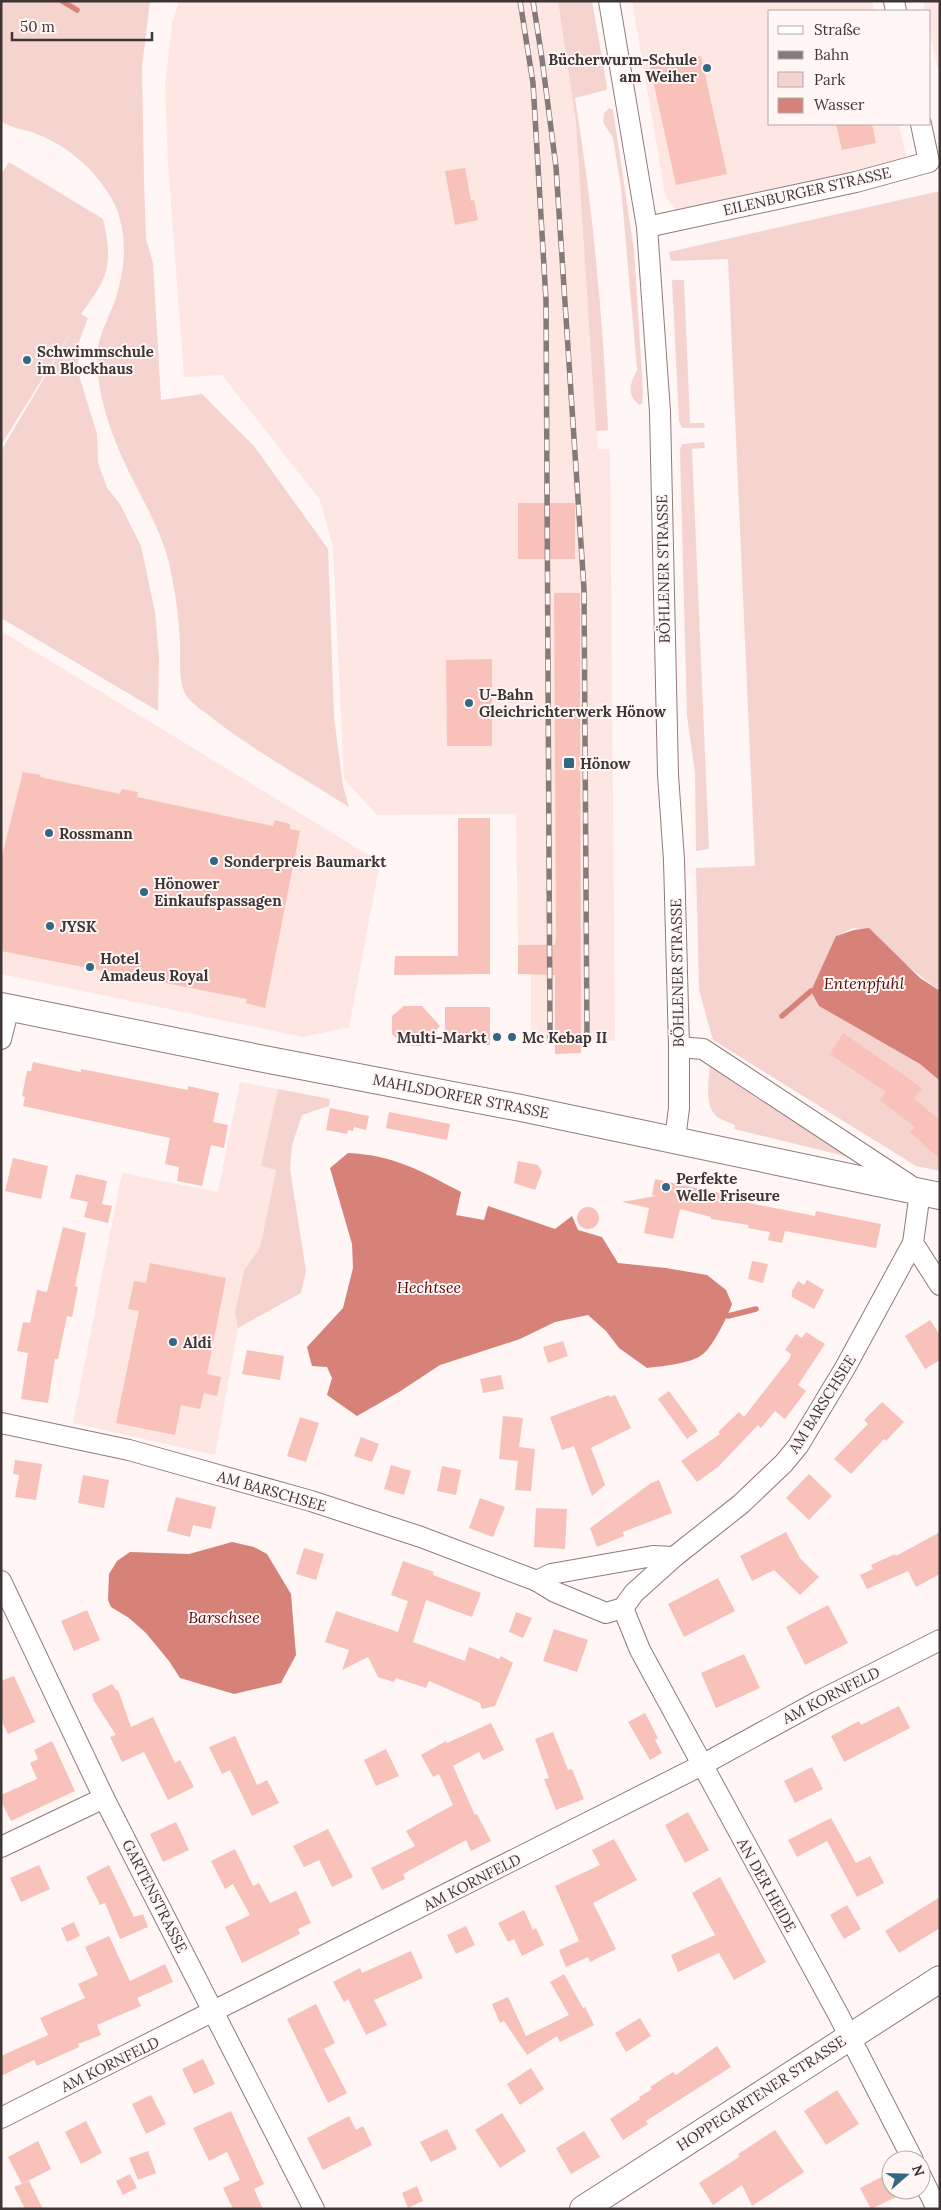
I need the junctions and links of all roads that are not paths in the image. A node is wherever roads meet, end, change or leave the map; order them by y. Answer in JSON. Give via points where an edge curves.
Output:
{"nodes":[{"id":1,"x":609,"y":1,"type":"edge"},
{"id":2,"x":921,"y":125,"type":"edge"},
{"id":3,"x":647,"y":227,"type":"junction"},
{"id":4,"x":5,"y":1006,"type":"edge"},
{"id":5,"x":1,"y":1039,"type":"edge"},
{"id":6,"x":679,"y":1047,"type":"junction"},
{"id":7,"x":675,"y":1139,"type":"junction"},
{"id":8,"x":930,"y":1194,"type":"edge"},
{"id":9,"x":912,"y":1243,"type":"junction"},
{"id":10,"x":940,"y":1285,"type":"edge"},
{"id":11,"x":1,"y":1423,"type":"edge"},
{"id":12,"x":674,"y":1557,"type":"junction"},
{"id":13,"x":1,"y":1581,"type":"edge"},
{"id":14,"x":537,"y":1581,"type":"junction"},
{"id":15,"x":623,"y":1608,"type":"junction"},
{"id":16,"x":9,"y":1618,"type":"edge"},
{"id":17,"x":940,"y":1640,"type":"edge"},
{"id":18,"x":702,"y":1765,"type":"junction"},
{"id":19,"x":104,"y":1798,"type":"junction"},
{"id":20,"x":1,"y":1847,"type":"edge"},
{"id":21,"x":940,"y":1979,"type":"edge"},
{"id":22,"x":214,"y":2012,"type":"junction"},
{"id":23,"x":850,"y":2036,"type":"junction"},
{"id":24,"x":1,"y":2118,"type":"edge"},
{"id":25,"x":908,"y":2150,"type":"edge"},
{"id":26,"x":931,"y":2197,"type":"edge"},
{"id":27,"x":314,"y":2209,"type":"edge"},
{"id":28,"x":583,"y":2209,"type":"edge"},
{"id":29,"x":937,"y":2209,"type":"edge"}],
"edges":[{"from":1,"to":3,"type":"street","name":"BÖHLENER STRASSE"},
{"from":2,"to":3,"type":"street","name":"EILENBURGER STRASSE","via":[[929,162],[856,182]]},
{"from":3,"to":6,"type":"street","name":"BÖHLENER STRASSE","via":[[660,412],[668,775],[674,860]]},
{"from":4,"to":5,"type":"street"},
{"from":4,"to":7,"type":"main road","name":"MAHLSDORFER STRASSE"},
{"from":6,"to":7,"type":"street","name":"BÖHLENER STRASSE"},
{"from":6,"to":8,"type":"street","via":[[703,1049]]},
{"from":7,"to":8,"type":"main road","name":"MAHLSDORFER STRASSE"},
{"from":8,"to":9,"type":"street","name":"AM BARSCHSEE"},
{"from":9,"to":10,"type":"street"},
{"from":9,"to":12,"type":"street","name":"AM BARSCHSEE","via":[[845,1368],[798,1446],[762,1486]]},
{"from":11,"to":14,"type":"street","name":"AM BARSCHSEE","via":[[129,1450],[311,1501],[421,1537]]},
{"from":12,"to":14,"type":"street","via":[[653,1556],[551,1574]]},
{"from":12,"to":15,"type":"street","name":"AM BARSCHSEE","via":[[634,1593]]},
{"from":13,"to":16,"type":"street","name":"GARTENSTRASSE"},
{"from":14,"to":15,"type":"street","name":"AM BARSCHSEE","via":[[606,1613]]},
{"from":15,"to":18,"type":"street","name":"AN DER HEIDE","via":[[640,1650]]},
{"from":16,"to":19,"type":"street","name":"GARTENSTRASSE"},
{"from":17,"to":18,"type":"street","name":"AM KORNFELD"},
{"from":18,"to":22,"type":"street","name":"AM KORNFELD"},
{"from":18,"to":23,"type":"street","name":"AN DER HEIDE"},
{"from":19,"to":20,"type":"street"},
{"from":19,"to":22,"type":"street","name":"GARTENSTRASSE"},
{"from":21,"to":23,"type":"main road","name":"HOPPEGARTENER STRASSE"},
{"from":22,"to":24,"type":"street","name":"AM KORNFELD"},
{"from":22,"to":27,"type":"street","name":"GARTENSTRASSE"},
{"from":23,"to":25,"type":"street","name":"AN DER HEIDE"},
{"from":23,"to":28,"type":"main road","name":"HOPPEGARTENER STRASSE"},
{"from":26,"to":29,"type":"street"}]}
